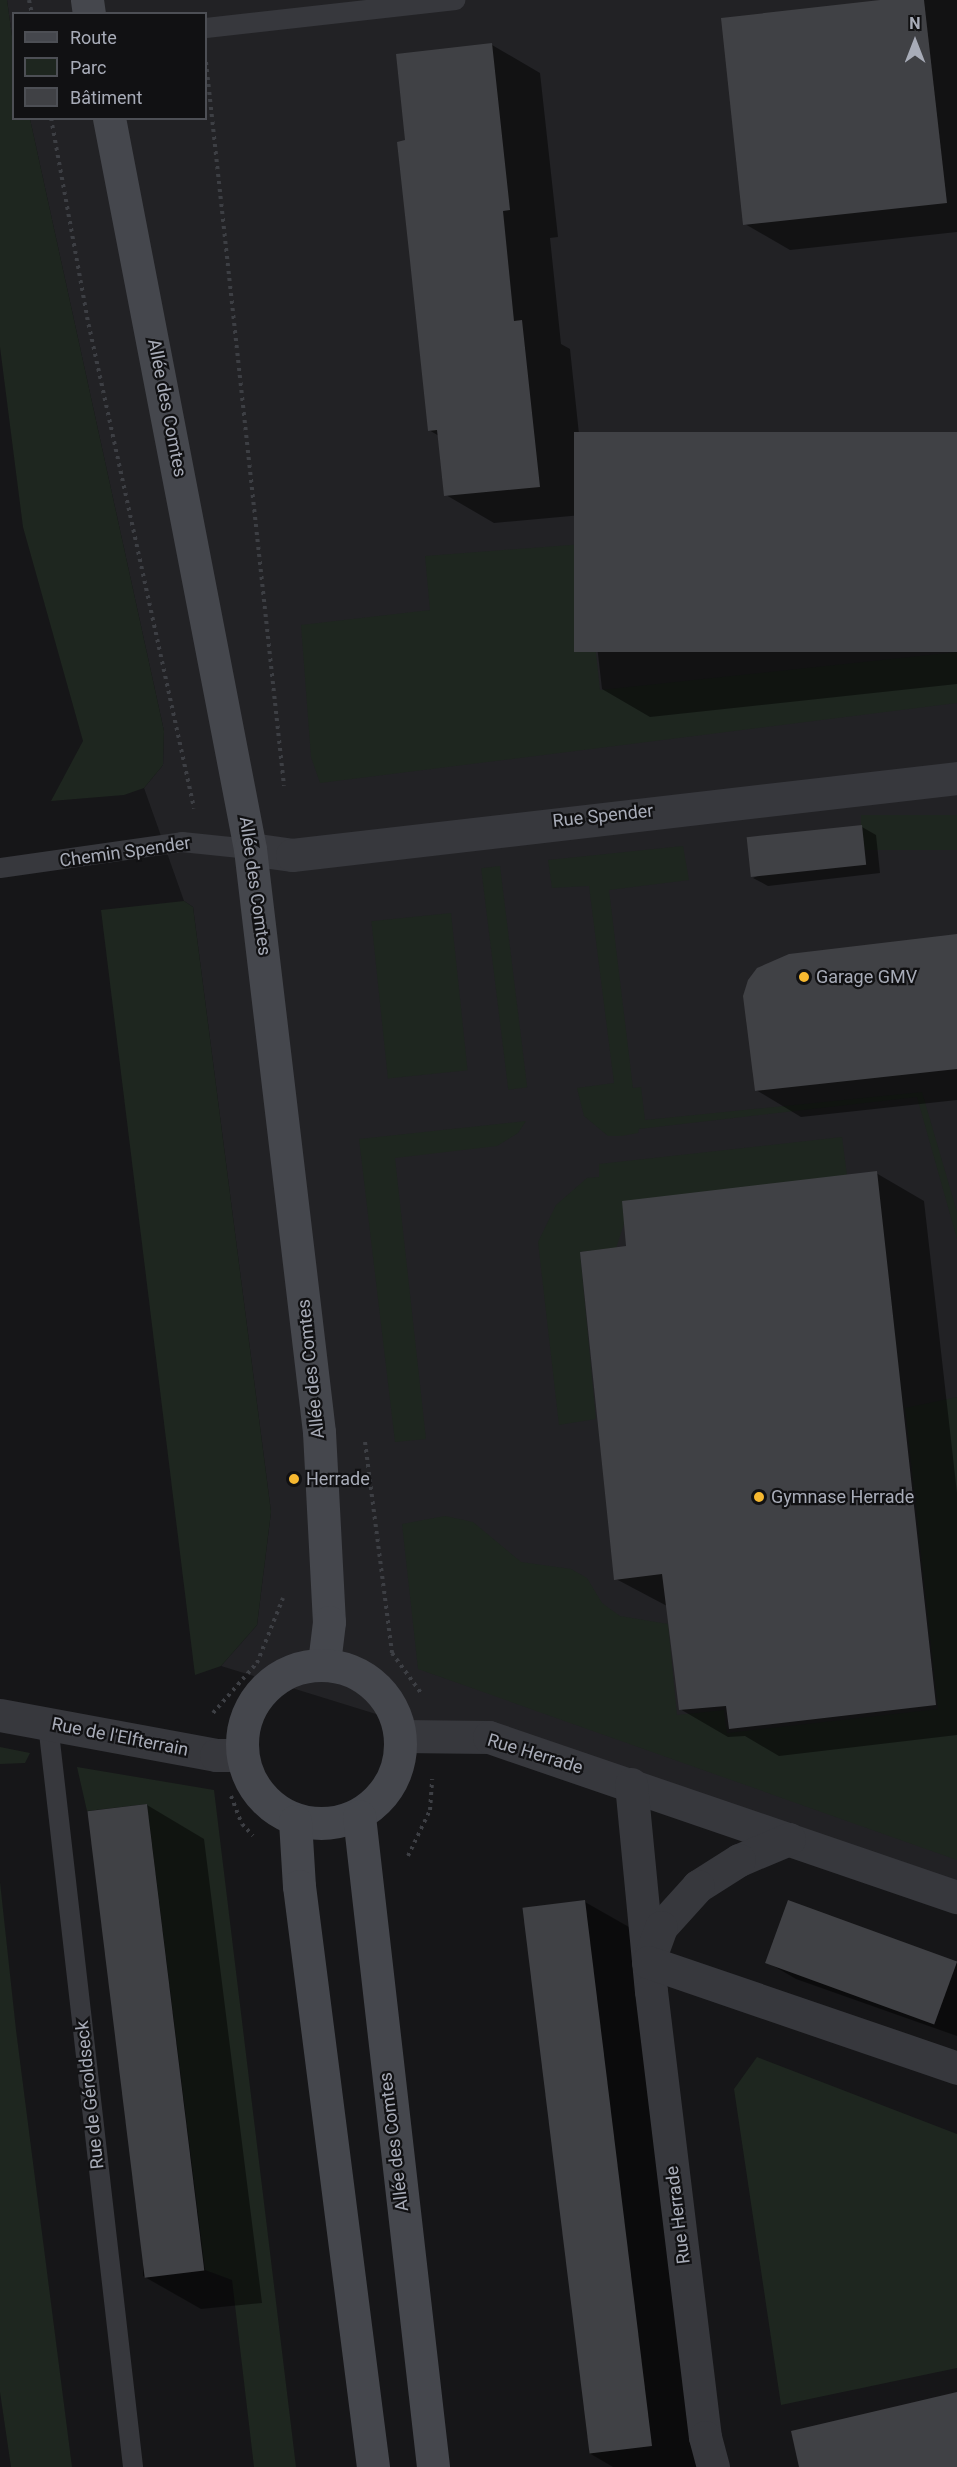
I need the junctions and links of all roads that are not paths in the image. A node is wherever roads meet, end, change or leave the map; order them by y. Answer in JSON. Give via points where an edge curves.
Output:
{"nodes":[{"id":1,"x":455,"y":0,"type":"edge"},
{"id":2,"x":207,"y":28,"type":"edge"},
{"id":3,"x":109,"y":120,"type":"edge"},
{"id":4,"x":957,"y":778,"type":"edge"},
{"id":5,"x":250,"y":849,"type":"junction"},
{"id":6,"x":0,"y":868,"type":"edge"},
{"id":7,"x":324,"y":1663,"type":"junction"},
{"id":8,"x":0,"y":1715,"type":"edge"},
{"id":9,"x":48,"y":1724,"type":"junction"},
{"id":10,"x":402,"y":1736,"type":"junction"},
{"id":11,"x":240,"y":1755,"type":"junction"},
{"id":12,"x":631,"y":1784,"type":"junction"},
{"id":13,"x":359,"y":1816,"type":"junction"},
{"id":14,"x":296,"y":1821,"type":"junction"},
{"id":15,"x":789,"y":1839,"type":"junction"},
{"id":16,"x":957,"y":1897,"type":"edge"},
{"id":17,"x":648,"y":1962,"type":"junction"},
{"id":18,"x":957,"y":2068,"type":"edge"},
{"id":19,"x":133,"y":2467,"type":"edge"},
{"id":20,"x":373,"y":2467,"type":"edge"},
{"id":21,"x":433,"y":2467,"type":"edge"},
{"id":22,"x":713,"y":2467,"type":"edge"}],
"edges":[{"from":1,"to":2,"type":"lane"},
{"from":3,"to":5,"type":"street","name":"Allée des Comtes","via":[[235,753]]},
{"from":4,"to":5,"type":"street","name":"Rue Spender","via":[[292,855]]},
{"from":5,"to":6,"type":"lane","name":"Chemin Spender","via":[[182,842]]},
{"from":5,"to":7,"type":"street","name":"Allée des Comtes","via":[[319,1432],[329,1622]]},
{"from":7,"to":10,"type":"street","via":[[353,1670],[376,1685],[396,1712]]},
{"from":7,"to":11,"type":"street","via":[[278,1675],[246,1715]]},
{"from":8,"to":9,"type":"street","name":"Rue de l'Elfterrain"},
{"from":9,"to":11,"type":"street","name":"Rue de l'Elfterrain","via":[[216,1755]]},
{"from":9,"to":19,"type":"lane","name":"Rue de Géroldseck"},
{"from":10,"to":12,"type":"street","name":"Rue Herrade","via":[[489,1737]]},
{"from":10,"to":13,"type":"street","via":[[397,1771],[381,1798]]},
{"from":11,"to":14,"type":"street","via":[[252,1787],[270,1807]]},
{"from":12,"to":15,"type":"street","name":"Rue Herrade"},
{"from":12,"to":17,"type":"street","name":"Rue Herrade"},
{"from":13,"to":14,"type":"street","via":[[328,1822]]},
{"from":13,"to":21,"type":"street","name":"Allée des Comtes"},
{"from":14,"to":20,"type":"street","via":[[299,1886]]},
{"from":15,"to":16,"type":"street","name":"Rue Herrade"},
{"from":15,"to":17,"type":"street","name":"Rue Herrade","via":[[739,1860],[698,1886],[661,1927]]},
{"from":17,"to":18,"type":"street"},
{"from":17,"to":22,"type":"street","name":"Rue Herrade","via":[[705,2437]]}]}
